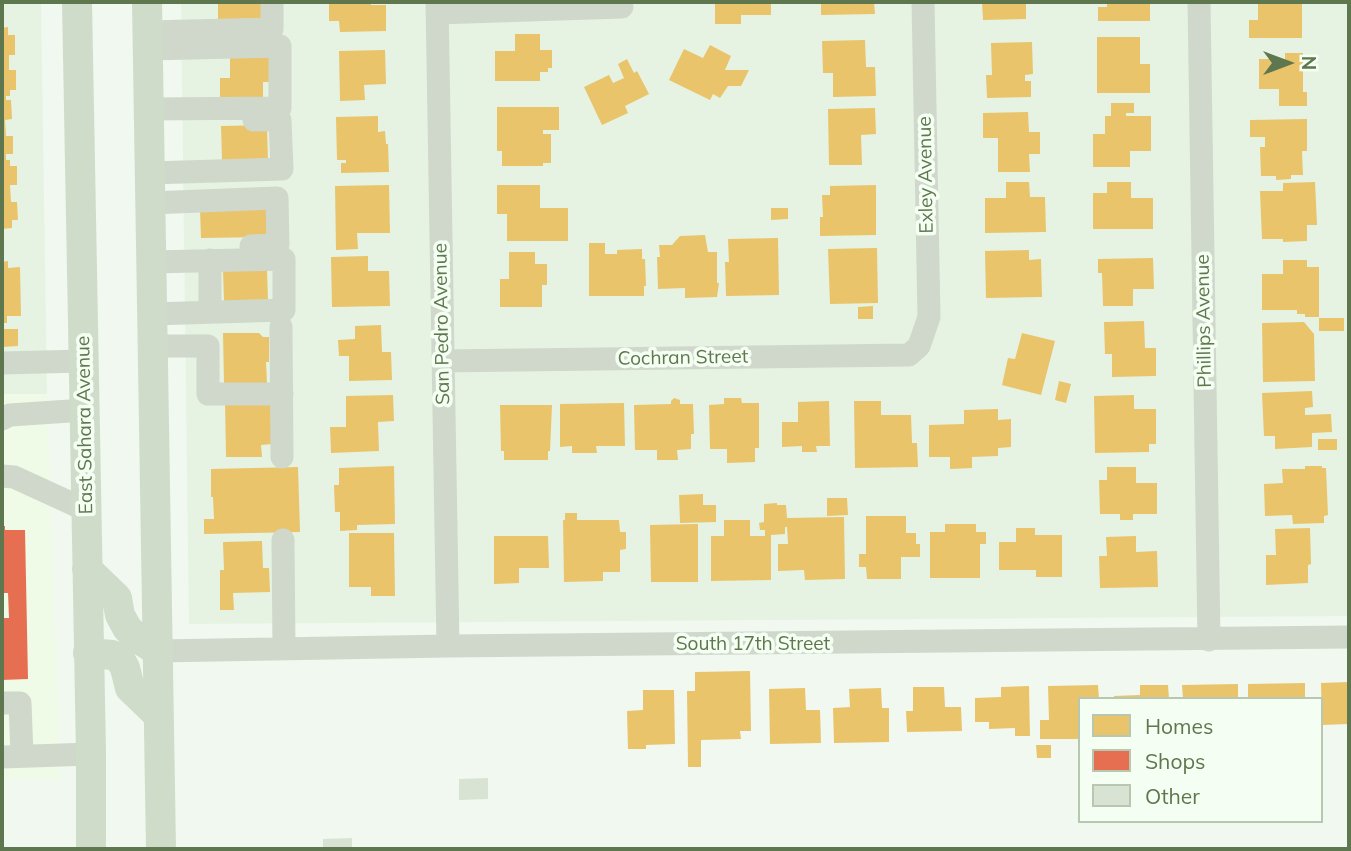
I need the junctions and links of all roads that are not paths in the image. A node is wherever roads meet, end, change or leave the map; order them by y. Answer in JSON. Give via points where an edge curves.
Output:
{"nodes":[{"id":1,"x":77,"y":2,"type":"edge"},
{"id":2,"x":147,"y":2,"type":"edge"},
{"id":3,"x":272,"y":2,"type":"edge"},
{"id":4,"x":923,"y":2,"type":"edge"},
{"id":5,"x":1199,"y":2,"type":"edge"},
{"id":6,"x":437,"y":7,"type":"edge"},
{"id":7,"x":622,"y":7,"type":"dead end"},
{"id":8,"x":148,"y":40,"type":"junction"},
{"id":9,"x":149,"y":115,"type":"junction"},
{"id":10,"x":150,"y":173,"type":"junction"},
{"id":11,"x":150,"y":203,"type":"junction"},
{"id":12,"x":151,"y":255,"type":"junction"},
{"id":13,"x":210,"y":260,"type":"junction"},
{"id":14,"x":210,"y":312,"type":"junction"},
{"id":15,"x":152,"y":314,"type":"junction"},
{"id":16,"x":281,"y":327,"type":"dead end"},
{"id":17,"x":153,"y":346,"type":"junction"},
{"id":18,"x":919,"y":346,"type":"joint"},
{"id":19,"x":84,"y":361,"type":"junction"},
{"id":20,"x":443,"y":361,"type":"junction"},
{"id":21,"x":13,"y":363,"type":"edge"},
{"id":22,"x":282,"y":394,"type":"junction"},
{"id":23,"x":85,"y":410,"type":"junction"},
{"id":24,"x":2,"y":419,"type":"edge"},
{"id":25,"x":282,"y":457,"type":"dead end"},
{"id":26,"x":2,"y":476,"type":"edge"},
{"id":27,"x":86,"y":510,"type":"junction"},
{"id":28,"x":283,"y":540,"type":"dead end"},
{"id":29,"x":87,"y":569,"type":"junction"},
{"id":30,"x":1349,"y":637,"type":"edge"},
{"id":31,"x":1209,"y":640,"type":"junction"},
{"id":32,"x":448,"y":646,"type":"junction"},
{"id":33,"x":284,"y":649,"type":"junction"},
{"id":34,"x":158,"y":651,"type":"junction"},
{"id":35,"x":88,"y":653,"type":"junction"},
{"id":36,"x":2,"y":703,"type":"edge"},
{"id":37,"x":159,"y":716,"type":"junction"},
{"id":38,"x":91,"y":754,"type":"junction"},
{"id":39,"x":12,"y":756,"type":"edge"},
{"id":40,"x":91,"y":849,"type":"edge"},
{"id":41,"x":161,"y":849,"type":"edge"}],
"edges":[{"from":1,"to":19,"type":"main road","name":"East Sahara Avenue"},
{"from":2,"to":8,"type":"main road"},
{"from":3,"to":8,"type":"street","via":[[272,29]]},
{"from":4,"to":18,"type":"street","name":"Exley Avenue","via":[[929,317]]},
{"from":5,"to":31,"type":"street","name":"Phillips Avenue"},
{"from":6,"to":7,"type":"street"},
{"from":6,"to":20,"type":"street","name":"San Pedro Avenue"},
{"from":8,"to":9,"type":"main road"},
{"from":8,"to":9,"type":"street","via":[[280,46],[280,108]]},
{"from":9,"to":10,"type":"main road"},
{"from":9,"to":10,"type":"street","via":[[280,120],[282,169]]},
{"from":10,"to":11,"type":"main road"},
{"from":11,"to":12,"type":"main road"},
{"from":11,"to":12,"type":"street","via":[[277,198],[278,245]]},
{"from":12,"to":13,"type":"street"},
{"from":12,"to":15,"type":"main road"},
{"from":13,"to":14,"type":"street"},
{"from":13,"to":14,"type":"street","via":[[284,259],[284,310]]},
{"from":14,"to":15,"type":"street"},
{"from":15,"to":17,"type":"main road"},
{"from":16,"to":22,"type":"street"},
{"from":17,"to":22,"type":"street","via":[[208,346],[208,394]]},
{"from":17,"to":34,"type":"main road"},
{"from":18,"to":20,"type":"street","name":"Cochran Street","via":[[909,355]]},
{"from":19,"to":21,"type":"street"},
{"from":19,"to":23,"type":"main road","name":"East Sahara Avenue"},
{"from":20,"to":32,"type":"street","name":"San Pedro Avenue"},
{"from":22,"to":25,"type":"street"},
{"from":23,"to":24,"type":"street"},
{"from":23,"to":27,"type":"main road","name":"East Sahara Avenue"},
{"from":26,"to":27,"type":"street","via":[[14,477]]},
{"from":27,"to":29,"type":"main road","name":"East Sahara Avenue"},
{"from":28,"to":33,"type":"street"},
{"from":29,"to":34,"type":"main road","via":[[117,598],[127,628]]},
{"from":29,"to":35,"type":"main road","name":"East Sahara Avenue"},
{"from":30,"to":31,"type":"street","name":"South 17th Street"},
{"from":31,"to":32,"type":"street","name":"South 17th Street"},
{"from":32,"to":33,"type":"street","name":"South 17th Street"},
{"from":33,"to":34,"type":"street","name":"South 17th Street"},
{"from":34,"to":37,"type":"main road"},
{"from":35,"to":37,"type":"main road","via":[[120,659],[130,688]]},
{"from":35,"to":38,"type":"main road","name":"East Sahara Avenue"},
{"from":36,"to":39,"type":"street","via":[[20,703]]},
{"from":37,"to":41,"type":"main road"},
{"from":38,"to":39,"type":"street"},
{"from":38,"to":40,"type":"main road","name":"East Sahara Avenue"}]}
